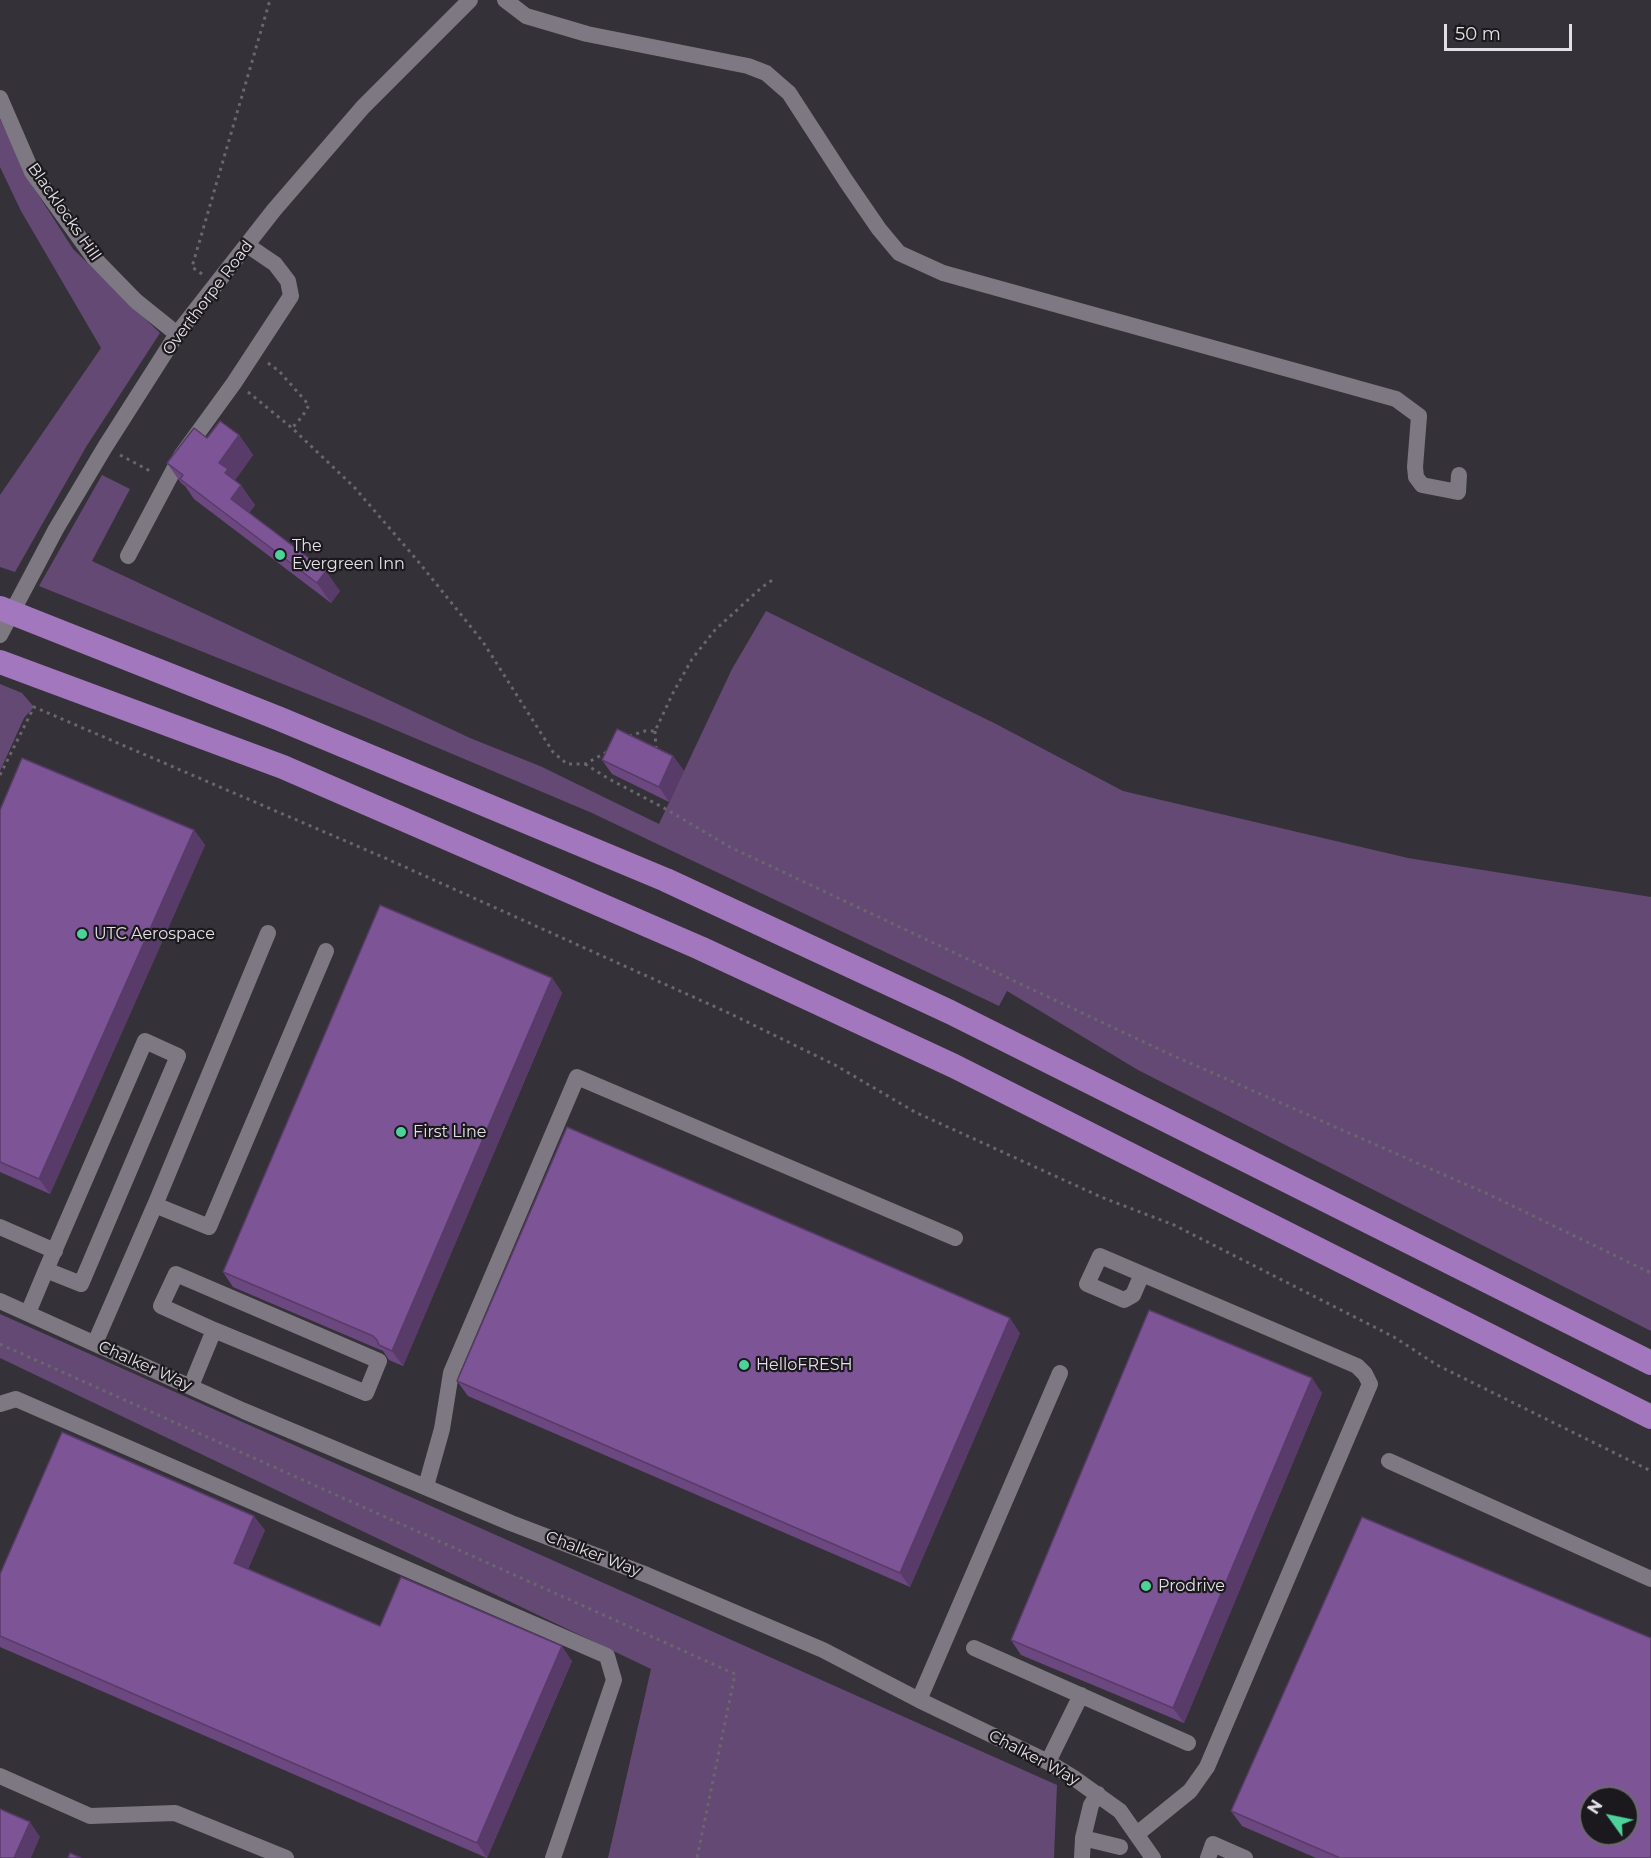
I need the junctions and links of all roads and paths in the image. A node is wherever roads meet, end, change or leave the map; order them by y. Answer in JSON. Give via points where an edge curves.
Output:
{"nodes":[{"id":1,"x":270,"y":0,"type":"edge"},
{"id":2,"x":470,"y":0,"type":"edge"},
{"id":3,"x":505,"y":0,"type":"edge"},
{"id":4,"x":0,"y":98,"type":"edge"},
{"id":5,"x":247,"y":245,"type":"junction"},
{"id":6,"x":216,"y":284,"type":"junction"},
{"id":7,"x":177,"y":334,"type":"junction"},
{"id":8,"x":254,"y":352,"type":"junction"},
{"id":9,"x":234,"y":382,"type":"junction"},
{"id":10,"x":292,"y":428,"type":"junction"},
{"id":11,"x":105,"y":447,"type":"junction"},
{"id":12,"x":152,"y":472,"type":"dead end"},
{"id":13,"x":1459,"y":475,"type":"dead end"},
{"id":14,"x":128,"y":556,"type":"dead end"},
{"id":15,"x":775,"y":578,"type":"dead end"},
{"id":16,"x":0,"y":608,"type":"edge"},
{"id":17,"x":0,"y":635,"type":"edge"},
{"id":18,"x":0,"y":662,"type":"edge"},
{"id":19,"x":655,"y":731,"type":"junction"},
{"id":20,"x":623,"y":737,"type":"edge"},
{"id":21,"x":614,"y":745,"type":"edge"},
{"id":22,"x":656,"y":753,"type":"edge"},
{"id":23,"x":585,"y":764,"type":"junction"},
{"id":24,"x":0,"y":776,"type":"edge"},
{"id":25,"x":268,"y":933,"type":"dead end"},
{"id":26,"x":326,"y":951,"type":"dead end"},
{"id":27,"x":155,"y":1205,"type":"junction"},
{"id":28,"x":0,"y":1227,"type":"edge"},
{"id":29,"x":955,"y":1238,"type":"dead end"},
{"id":30,"x":55,"y":1251,"type":"junction"},
{"id":31,"x":46,"y":1270,"type":"junction"},
{"id":32,"x":1651,"y":1273,"type":"edge"},
{"id":33,"x":1142,"y":1274,"type":"dead end"},
{"id":34,"x":0,"y":1301,"type":"edge"},
{"id":35,"x":28,"y":1313,"type":"junction"},
{"id":36,"x":214,"y":1330,"type":"junction"},
{"id":37,"x":95,"y":1343,"type":"junction"},
{"id":38,"x":0,"y":1344,"type":"edge"},
{"id":39,"x":1651,"y":1363,"type":"edge"},
{"id":40,"x":1060,"y":1372,"type":"dead end"},
{"id":41,"x":191,"y":1386,"type":"junction"},
{"id":42,"x":0,"y":1404,"type":"edge"},
{"id":43,"x":1651,"y":1417,"type":"edge"},
{"id":44,"x":1389,"y":1461,"type":"dead end"},
{"id":45,"x":1651,"y":1471,"type":"edge"},
{"id":46,"x":426,"y":1486,"type":"junction"},
{"id":47,"x":1651,"y":1579,"type":"edge"},
{"id":48,"x":974,"y":1648,"type":"dead end"},
{"id":49,"x":1081,"y":1695,"type":"junction"},
{"id":50,"x":919,"y":1700,"type":"junction"},
{"id":51,"x":1188,"y":1743,"type":"dead end"},
{"id":52,"x":1048,"y":1762,"type":"junction"},
{"id":53,"x":0,"y":1776,"type":"edge"},
{"id":54,"x":1098,"y":1794,"type":"junction"},
{"id":55,"x":1137,"y":1834,"type":"junction"},
{"id":56,"x":1083,"y":1838,"type":"junction"},
{"id":57,"x":1120,"y":1847,"type":"dead end"},
{"id":58,"x":286,"y":1858,"type":"edge"},
{"id":59,"x":553,"y":1858,"type":"edge"},
{"id":60,"x":697,"y":1858,"type":"edge"},
{"id":61,"x":1082,"y":1858,"type":"edge"},
{"id":62,"x":1153,"y":1858,"type":"edge"},
{"id":63,"x":1208,"y":1858,"type":"edge"},
{"id":64,"x":1245,"y":1858,"type":"edge"}],
"edges":[{"from":1,"to":6,"type":"path","via":[[192,267]]},
{"from":2,"to":5,"type":"street","name":"Overthorpe Road","via":[[363,107]]},
{"from":3,"to":13,"type":"street","via":[[526,16],[587,34],[748,66],[766,73],[789,93],[879,229],[900,253],[943,273],[1396,399],[1419,416],[1415,467],[1422,485],[1458,492]]},
{"from":4,"to":7,"type":"street","name":"Blacklocks Hill","via":[[32,172],[94,258],[136,301]]},
{"from":5,"to":6,"type":"street","name":"Overthorpe Road"},
{"from":5,"to":8,"type":"street","via":[[275,264],[288,281],[291,296]]},
{"from":6,"to":7,"type":"street","name":"Overthorpe Road"},
{"from":7,"to":11,"type":"street","name":"Overthorpe Road"},
{"from":8,"to":9,"type":"street"},
{"from":8,"to":10,"type":"path","via":[[279,371],[309,405]]},
{"from":9,"to":10,"type":"path"},
{"from":9,"to":14,"type":"street","via":[[181,456]]},
{"from":10,"to":23,"type":"path","via":[[354,487],[417,560],[483,642],[553,752],[567,764]]},
{"from":11,"to":12,"type":"path"},
{"from":11,"to":17,"type":"street","name":"Overthorpe Road"},
{"from":15,"to":19,"type":"path","via":[[723,623],[698,652]]},
{"from":16,"to":39,"type":"highway","via":[[280,719],[676,885],[950,1012]]},
{"from":18,"to":43,"type":"highway","via":[[283,767],[700,948],[954,1066]]},
{"from":19,"to":20,"type":"path"},
{"from":19,"to":22,"type":"path"},
{"from":21,"to":23,"type":"path"},
{"from":23,"to":32,"type":"path","via":[[730,847],[1165,1052],[1490,1194]]},
{"from":24,"to":45,"type":"path","via":[[34,707],[731,1014],[835,1065],[915,1112],[1174,1226],[1394,1337],[1437,1365]]},
{"from":25,"to":27,"type":"street"},
{"from":26,"to":27,"type":"street","via":[[209,1227]]},
{"from":27,"to":37,"type":"street"},
{"from":28,"to":30,"type":"street"},
{"from":29,"to":46,"type":"street","via":[[577,1077],[451,1373],[442,1429]]},
{"from":30,"to":31,"type":"street"},
{"from":30,"to":31,"type":"street","via":[[145,1041],[178,1056],[81,1284]]},
{"from":31,"to":35,"type":"street"},
{"from":33,"to":55,"type":"street","via":[[1358,1366],[1370,1384],[1207,1767],[1190,1791]]},
{"from":34,"to":35,"type":"street","name":"Chalker Way"},
{"from":35,"to":37,"type":"street","name":"Chalker Way"},
{"from":36,"to":36,"type":"street","via":[[161,1306],[176,1274],[379,1361],[366,1393]]},
{"from":36,"to":41,"type":"street"},
{"from":37,"to":41,"type":"street","name":"Chalker Way"},
{"from":38,"to":60,"type":"path","via":[[735,1674]]},
{"from":40,"to":50,"type":"street"},
{"from":41,"to":46,"type":"street","name":"Chalker Way"},
{"from":42,"to":59,"type":"street","via":[[16,1399],[607,1656],[614,1680]]},
{"from":44,"to":47,"type":"street"},
{"from":46,"to":50,"type":"street","name":"Chalker Way","via":[[812,1646]]},
{"from":48,"to":49,"type":"street"},
{"from":49,"to":51,"type":"street"},
{"from":49,"to":52,"type":"street"},
{"from":50,"to":52,"type":"street","name":"Chalker Way"},
{"from":52,"to":54,"type":"street","name":"Chalker Way"},
{"from":53,"to":58,"type":"street","via":[[90,1816],[175,1813]]},
{"from":54,"to":55,"type":"street","name":"Chalker Way","via":[[1120,1811]]},
{"from":54,"to":56,"type":"street","via":[[1091,1805]]},
{"from":55,"to":62,"type":"street","name":"Chalker Way"},
{"from":56,"to":57,"type":"street"},
{"from":56,"to":61,"type":"street"},
{"from":63,"to":64,"type":"street","via":[[1213,1844]]}]}
